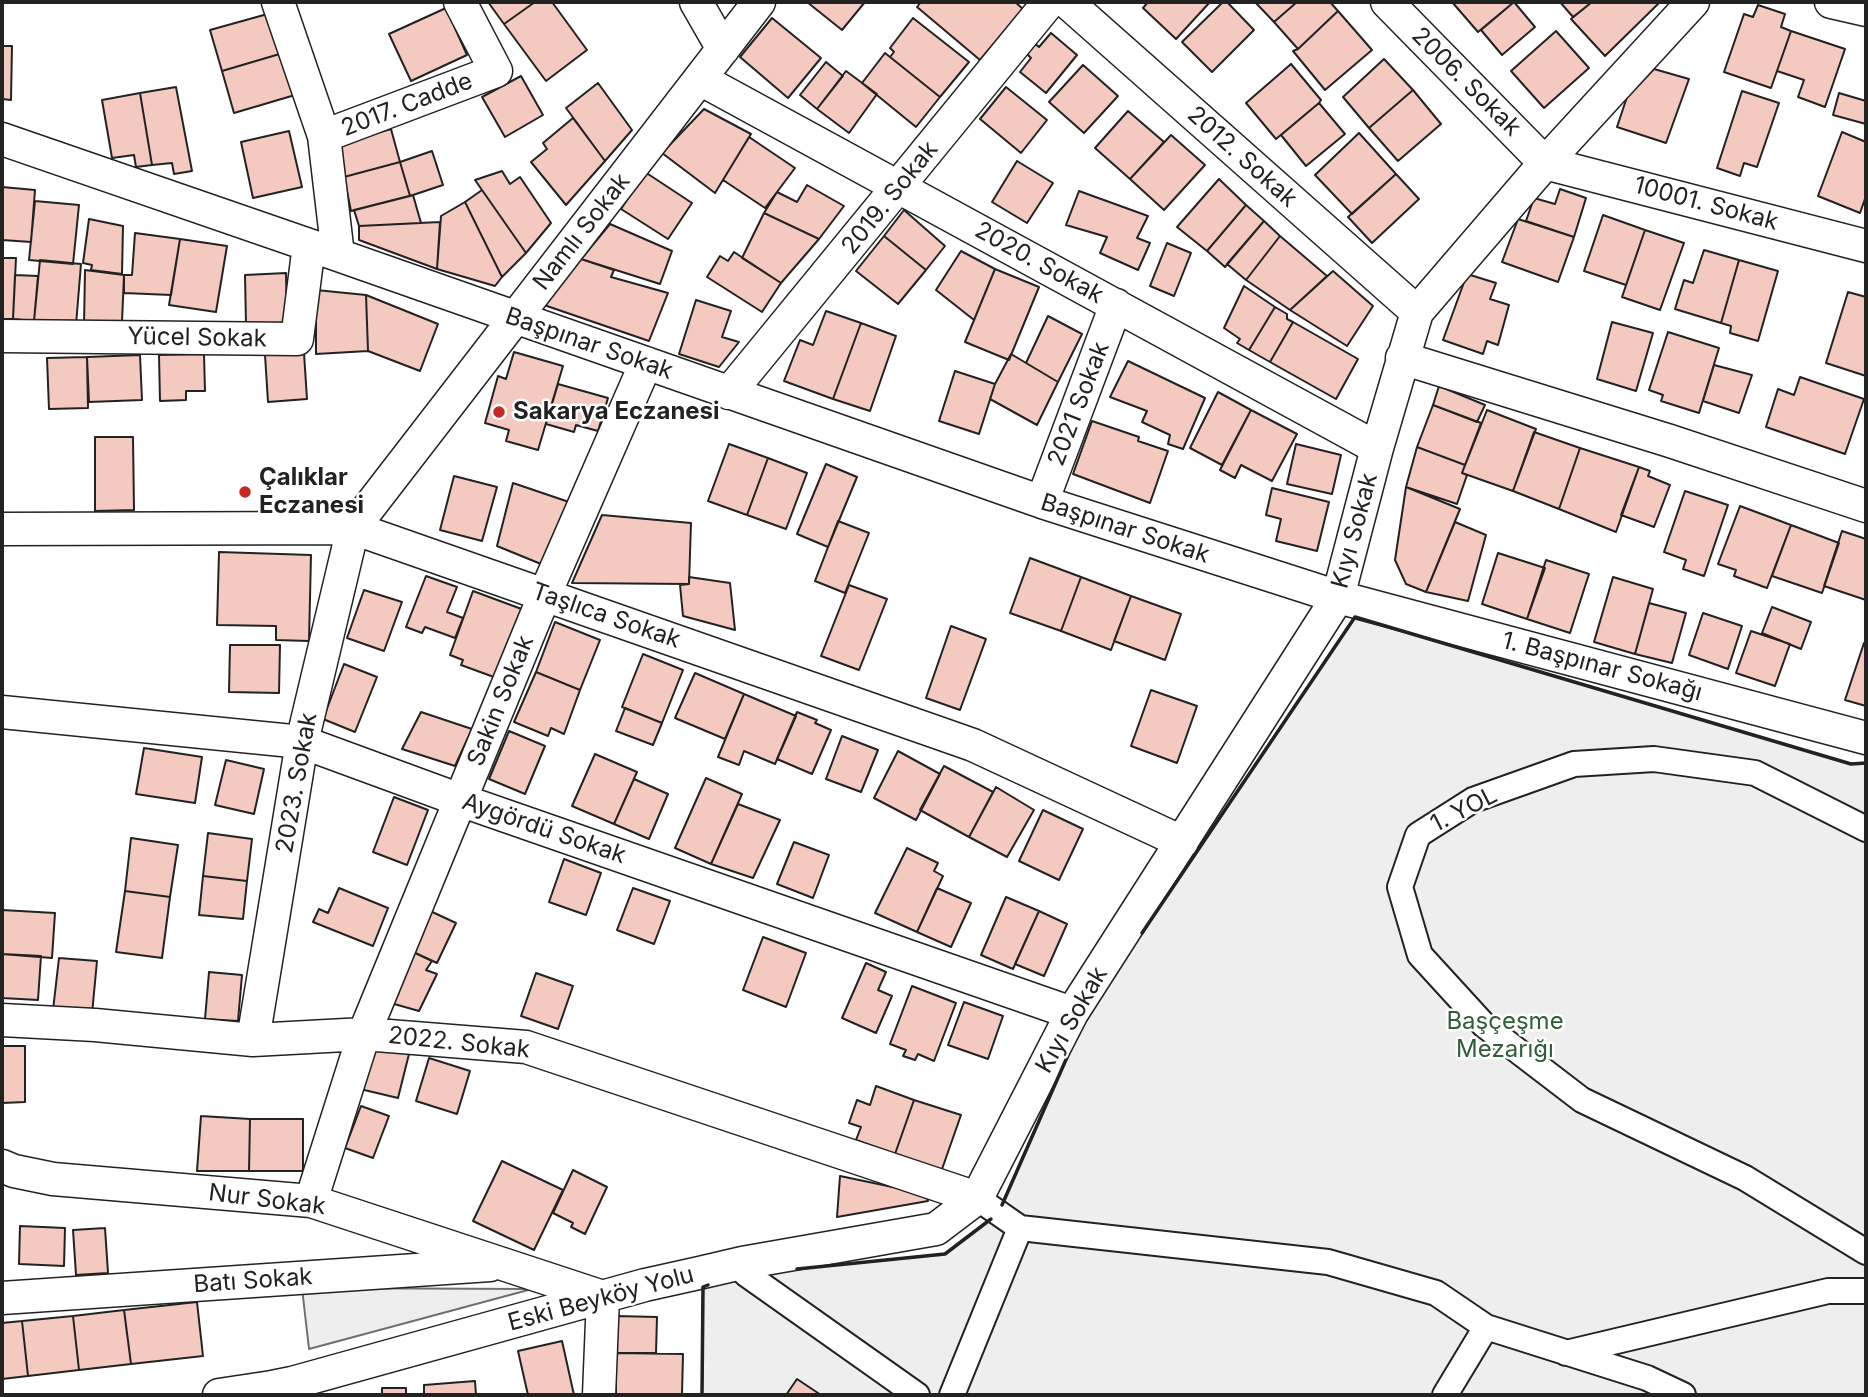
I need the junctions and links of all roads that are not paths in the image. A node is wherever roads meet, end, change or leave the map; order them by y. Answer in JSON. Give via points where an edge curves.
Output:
{"nodes":[{"id":1,"x":278,"y":2,"type":"edge"},
{"id":2,"x":460,"y":2,"type":"edge"},
{"id":3,"x":696,"y":2,"type":"edge"},
{"id":4,"x":759,"y":2,"type":"edge"},
{"id":5,"x":1049,"y":2,"type":"edge"},
{"id":6,"x":1067,"y":2,"type":"edge"},
{"id":7,"x":1387,"y":2,"type":"edge"},
{"id":8,"x":1693,"y":2,"type":"edge"},
{"id":9,"x":1831,"y":2,"type":"edge"},
{"id":10,"x":1866,"y":10,"type":"edge"},
{"id":11,"x":723,"y":48,"type":"junction"},
{"id":12,"x":700,"y":79,"type":"junction"},
{"id":13,"x":324,"y":136,"type":"junction"},
{"id":14,"x":2,"y":139,"type":"edge"},
{"id":15,"x":1545,"y":163,"type":"junction"},
{"id":16,"x":899,"y":187,"type":"junction"},
{"id":17,"x":1866,"y":246,"type":"edge"},
{"id":18,"x":324,"y":250,"type":"junction"},
{"id":19,"x":1116,"y":305,"type":"junction"},
{"id":20,"x":1417,"y":312,"type":"junction"},
{"id":21,"x":515,"y":318,"type":"junction"},
{"id":22,"x":2,"y":336,"type":"edge"},
{"id":23,"x":1402,"y":358,"type":"junction"},
{"id":24,"x":646,"y":363,"type":"junction"},
{"id":25,"x":729,"y":393,"type":"junction"},
{"id":26,"x":1377,"y":447,"type":"junction"},
{"id":27,"x":1042,"y":502,"type":"junction"},
{"id":28,"x":1866,"y":506,"type":"edge"},
{"id":29,"x":353,"y":528,"type":"junction"},
{"id":30,"x":2,"y":529,"type":"edge"},
{"id":31,"x":545,"y":594,"type":"junction"},
{"id":32,"x":1338,"y":597,"type":"junction"},
{"id":33,"x":2,"y":712,"type":"edge"},
{"id":34,"x":1866,"y":738,"type":"edge"},
{"id":35,"x":302,"y":741,"type":"junction"},
{"id":36,"x":460,"y":800,"type":"junction"},
{"id":37,"x":1866,"y":829,"type":"edge"},
{"id":38,"x":1182,"y":842,"type":"junction"},
{"id":39,"x":1072,"y":1013,"type":"junction"},
{"id":40,"x":2,"y":1020,"type":"edge"},
{"id":41,"x":364,"y":1034,"type":"junction"},
{"id":42,"x":253,"y":1040,"type":"junction"},
{"id":43,"x":2,"y":1166,"type":"edge"},
{"id":44,"x":977,"y":1198,"type":"junction"},
{"id":45,"x":311,"y":1201,"type":"junction"},
{"id":46,"x":1020,"y":1228,"type":"junction"},
{"id":47,"x":1866,"y":1252,"type":"edge"},
{"id":48,"x":505,"y":1264,"type":"junction"},
{"id":49,"x":746,"y":1274,"type":"dead end"},
{"id":50,"x":1866,"y":1291,"type":"edge"},
{"id":51,"x":603,"y":1297,"type":"junction"},
{"id":52,"x":2,"y":1298,"type":"edge"},
{"id":53,"x":1486,"y":1327,"type":"junction"},
{"id":54,"x":1566,"y":1353,"type":"junction"},
{"id":55,"x":272,"y":1391,"type":"edge"},
{"id":56,"x":219,"y":1395,"type":"edge"},
{"id":57,"x":599,"y":1395,"type":"edge"},
{"id":58,"x":917,"y":1395,"type":"edge"},
{"id":59,"x":952,"y":1395,"type":"edge"},
{"id":60,"x":1445,"y":1395,"type":"edge"},
{"id":61,"x":1683,"y":1395,"type":"edge"}],
"edges":[{"from":1,"to":13,"type":"street"},
{"from":2,"to":13,"type":"street","name":"2017. Cadde","via":[[496,71]]},
{"from":3,"to":11,"type":"street"},
{"from":4,"to":11,"type":"street","name":"Namlı Sokak"},
{"from":5,"to":16,"type":"street","name":"2019. Sokak"},
{"from":6,"to":20,"type":"street","name":"2012. Sokak"},
{"from":7,"to":15,"type":"street","name":"2006. Sokak"},
{"from":8,"to":15,"type":"street","name":"Kıyı Sokak"},
{"from":9,"to":10,"type":"street"},
{"from":11,"to":12,"type":"street","name":"Namlı Sokak"},
{"from":12,"to":16,"type":"street","name":"2020. Sokak"},
{"from":12,"to":21,"type":"street","name":"Namlı Sokak"},
{"from":13,"to":18,"type":"street"},
{"from":14,"to":18,"type":"street","name":"Başpınar Sokak"},
{"from":15,"to":17,"type":"street","name":"10001. Sokak"},
{"from":15,"to":20,"type":"street","name":"Kıyı Sokak"},
{"from":16,"to":19,"type":"street","name":"2020. Sokak"},
{"from":16,"to":25,"type":"street","name":"2019. Sokak"},
{"from":18,"to":21,"type":"street","name":"Başpınar Sokak"},
{"from":18,"to":22,"type":"street","name":"Yücel Sokak","via":[[297,340]]},
{"from":19,"to":26,"type":"street","name":"2020. Sokak"},
{"from":19,"to":27,"type":"street","name":"2021 Sokak"},
{"from":20,"to":23,"type":"street","name":"Kıyı Sokak"},
{"from":21,"to":24,"type":"street","name":"Başpınar Sokak"},
{"from":21,"to":29,"type":"street","name":"Namlı Sokak"},
{"from":23,"to":26,"type":"street","name":"Kıyı Sokak"},
{"from":23,"to":28,"type":"street"},
{"from":24,"to":25,"type":"street","name":"Başpınar Sokak"},
{"from":24,"to":31,"type":"street","name":"Sakin Sokak"},
{"from":25,"to":27,"type":"street","name":"Başpınar Sokak"},
{"from":26,"to":32,"type":"street","name":"Kıyı Sokak"},
{"from":27,"to":32,"type":"street","name":"Başpınar Sokak"},
{"from":29,"to":30,"type":"street","name":"Taşlıca Sokak"},
{"from":29,"to":31,"type":"street","name":"Taşlıca Sokak"},
{"from":29,"to":35,"type":"street","name":"2023. Sokak"},
{"from":31,"to":36,"type":"street","name":"Sakin Sokak"},
{"from":31,"to":38,"type":"street","name":"Taşlıca Sokak","via":[[973,745]]},
{"from":32,"to":34,"type":"street","name":"1. Başpınar Sokağı"},
{"from":32,"to":38,"type":"street","name":"Kıyı Sokak"},
{"from":33,"to":35,"type":"street","name":"Aygördü Sokak"},
{"from":35,"to":36,"type":"street","name":"Aygördü Sokak"},
{"from":35,"to":42,"type":"street","name":"2023. Sokak"},
{"from":36,"to":39,"type":"street","name":"Aygördü Sokak"},
{"from":36,"to":41,"type":"street","name":"Sakin Sokak"},
{"from":37,"to":47,"type":"street","name":"1. YOL","via":[[1755,773],[1654,759],[1574,764],[1473,800],[1418,835],[1400,887],[1420,955],[1484,1025],[1582,1100],[1745,1178]]},
{"from":38,"to":39,"type":"street","name":"Kıyı Sokak"},
{"from":39,"to":44,"type":"street","name":"Kıyı Sokak"},
{"from":40,"to":42,"type":"street","name":"2022. Sokak"},
{"from":41,"to":42,"type":"street","name":"2022. Sokak"},
{"from":41,"to":44,"type":"street","name":"2022. Sokak","via":[[526,1047]]},
{"from":41,"to":45,"type":"street","name":"Sakin Sokak"},
{"from":43,"to":45,"type":"street","name":"Nur Sokak","via":[[53,1179]]},
{"from":44,"to":46,"type":"street"},
{"from":44,"to":51,"type":"street","name":"Eski Beyköy Yolu","via":[[936,1229],[742,1263]]},
{"from":45,"to":48,"type":"street","name":"Nur Sokak"},
{"from":46,"to":53,"type":"street","via":[[1328,1262],[1436,1293]]},
{"from":46,"to":59,"type":"street"},
{"from":48,"to":51,"type":"street","name":"Nur Sokak"},
{"from":48,"to":52,"type":"street","name":"Batı Sokak"},
{"from":49,"to":58,"type":"street"},
{"from":50,"to":54,"type":"street","via":[[1828,1291]]},
{"from":51,"to":55,"type":"street","name":"Eski Beyköy Yolu"},
{"from":51,"to":57,"type":"street"},
{"from":53,"to":54,"type":"street"},
{"from":53,"to":60,"type":"street"},
{"from":54,"to":61,"type":"street","via":[[1647,1378]]},
{"from":55,"to":56,"type":"street","name":"Eski Beyköy Yolu"}]}
